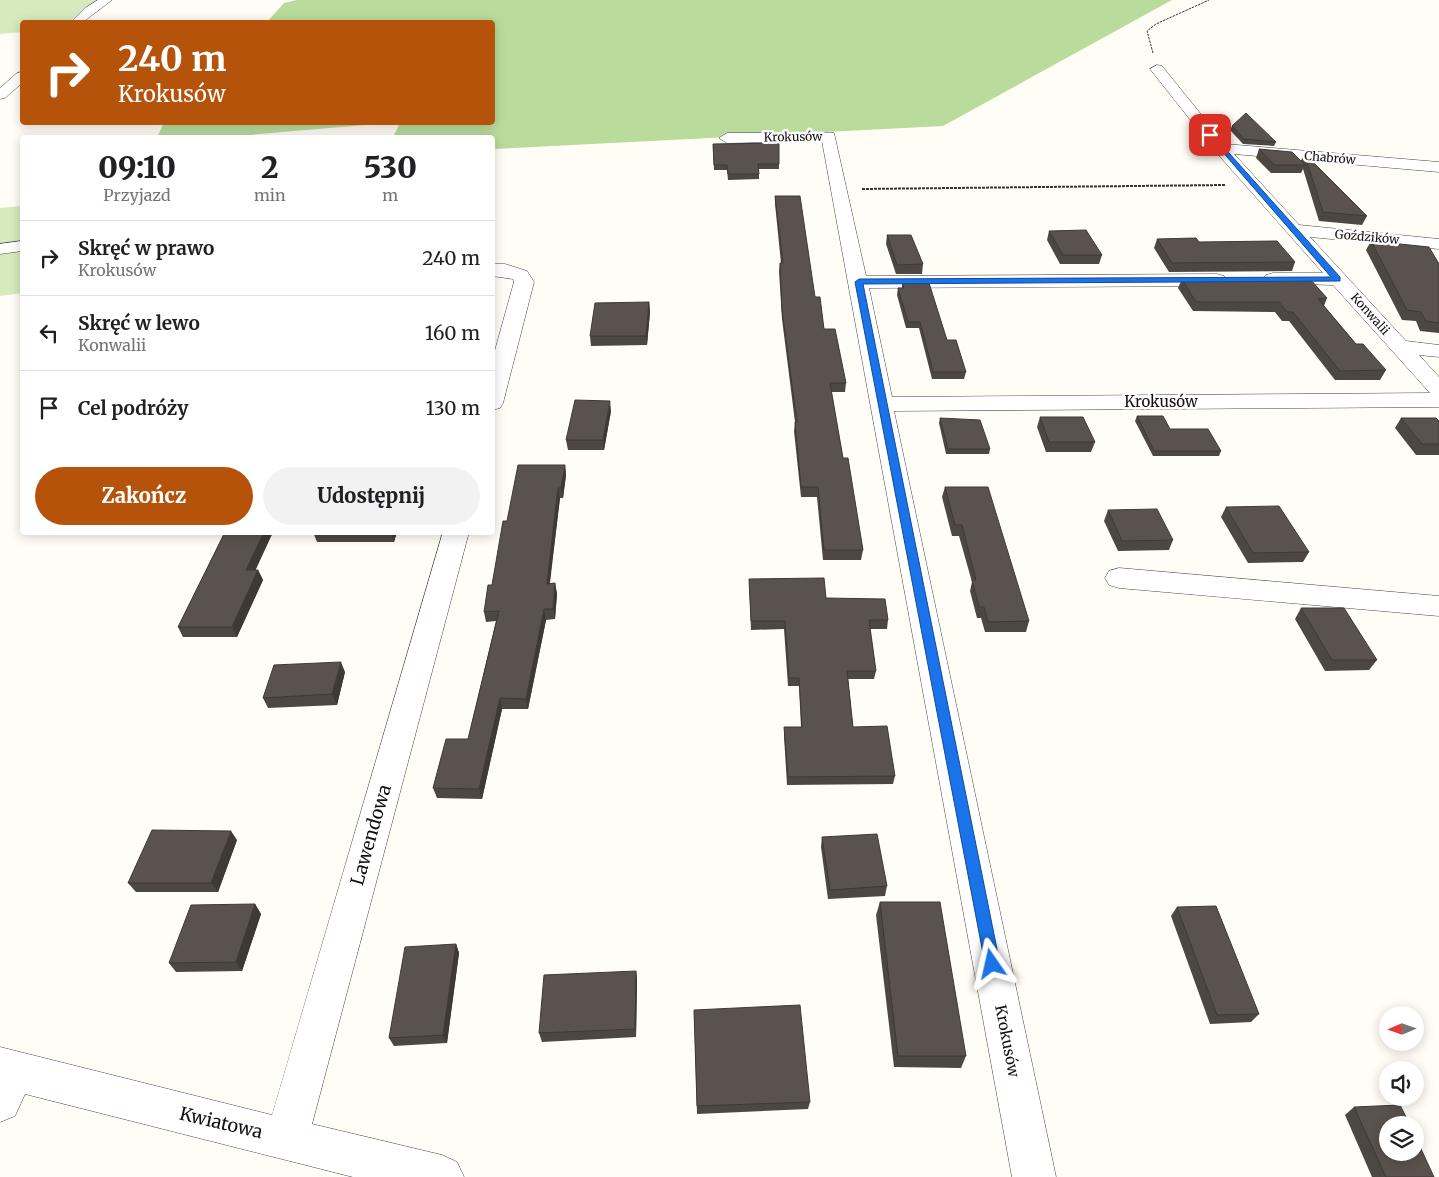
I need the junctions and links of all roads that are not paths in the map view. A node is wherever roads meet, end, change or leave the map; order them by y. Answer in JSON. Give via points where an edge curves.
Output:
{"nodes":[{"id":1,"x":106,"y":0,"type":"edge"},
{"id":2,"x":79,"y":20,"type":"edge"},
{"id":3,"x":1157,"y":68,"type":"road end"},
{"id":4,"x":20,"y":78,"type":"edge"},
{"id":5,"x":0,"y":95,"type":"edge"},
{"id":6,"x":727,"y":138,"type":"dead end"},
{"id":7,"x":1220,"y":148,"type":"junction"},
{"id":8,"x":1439,"y":167,"type":"edge"},
{"id":9,"x":1294,"y":230,"type":"junction"},
{"id":10,"x":1439,"y":244,"type":"edge"},
{"id":11,"x":20,"y":246,"type":"edge"},
{"id":12,"x":0,"y":249,"type":"edge"},
{"id":13,"x":495,"y":270,"type":"edge"},
{"id":14,"x":1258,"y":279,"type":"edge"},
{"id":15,"x":1338,"y":279,"type":"junction"},
{"id":16,"x":1238,"y":280,"type":"edge"},
{"id":17,"x":859,"y":282,"type":"junction"},
{"id":18,"x":1399,"y":347,"type":"junction"},
{"id":19,"x":1439,"y":351,"type":"edge"},
{"id":20,"x":1439,"y":390,"type":"edge"},
{"id":21,"x":495,"y":392,"type":"edge"},
{"id":22,"x":1439,"y":400,"type":"edge"},
{"id":23,"x":883,"y":404,"type":"junction"},
{"id":24,"x":455,"y":535,"type":"edge"},
{"id":25,"x":1119,"y":578,"type":"dead end"},
{"id":26,"x":1439,"y":606,"type":"edge"},
{"id":27,"x":5,"y":1079,"type":"edge"},
{"id":28,"x":287,"y":1138,"type":"junction"},
{"id":29,"x":442,"y":1177,"type":"edge"},
{"id":30,"x":1034,"y":1177,"type":"edge"}],
"edges":[{"from":1,"to":2,"type":"street"},
{"from":3,"to":7,"type":"street","name":"Konwalii"},
{"from":4,"to":5,"type":"street"},
{"from":6,"to":17,"type":"street","name":"Krokusów","via":[[829,136]]},
{"from":7,"to":8,"type":"street","name":"Chabrów"},
{"from":7,"to":9,"type":"street","name":"Konwalii"},
{"from":9,"to":10,"type":"street","name":"Goździków"},
{"from":9,"to":15,"type":"street","name":"Konwalii"},
{"from":11,"to":12,"type":"street"},
{"from":13,"to":21,"type":"street","via":[[520,275],[524,282]]},
{"from":14,"to":15,"type":"street"},
{"from":15,"to":18,"type":"street","name":"Konwalii"},
{"from":16,"to":17,"type":"street"},
{"from":17,"to":23,"type":"street","name":"Krokusów"},
{"from":18,"to":19,"type":"street"},
{"from":18,"to":20,"type":"street","name":"Konwalii"},
{"from":22,"to":23,"type":"street","name":"Krokusów"},
{"from":23,"to":30,"type":"street","name":"Krokusów"},
{"from":24,"to":28,"type":"street","name":"Lawendowa"},
{"from":25,"to":26,"type":"street"},
{"from":27,"to":28,"type":"street","name":"Kwiatowa"},
{"from":28,"to":29,"type":"street","name":"Kwiatowa"}]}
